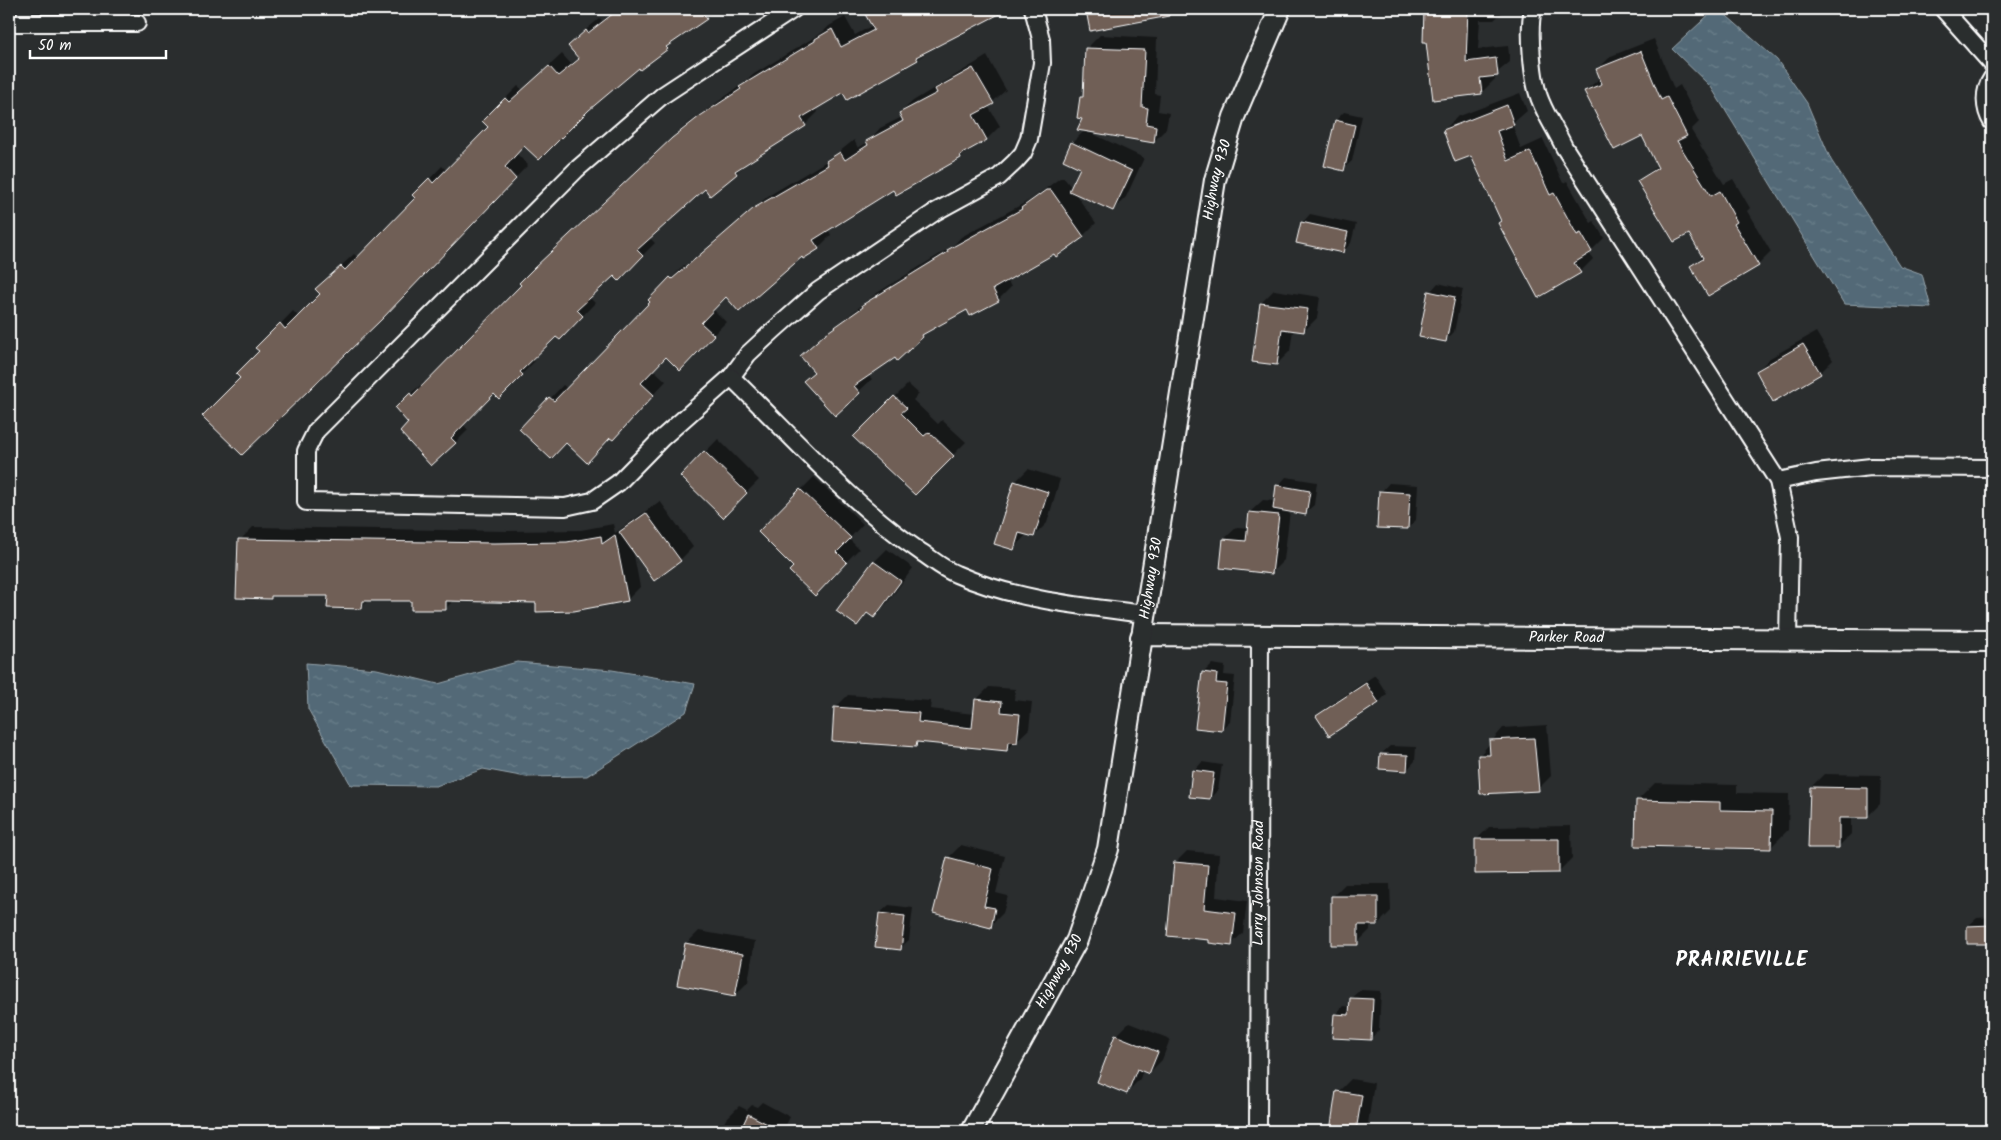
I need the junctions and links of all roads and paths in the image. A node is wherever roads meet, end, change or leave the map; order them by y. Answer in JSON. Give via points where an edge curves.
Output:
{"nodes":[{"id":1,"x":794,"y":9,"type":"edge"},
{"id":2,"x":1033,"y":9,"type":"edge"},
{"id":3,"x":1280,"y":9,"type":"edge"},
{"id":4,"x":1532,"y":9,"type":"edge"},
{"id":5,"x":1943,"y":9,"type":"edge"},
{"id":6,"x":9,"y":22,"type":"edge"},
{"id":7,"x":137,"y":23,"type":"dead end"},
{"id":8,"x":1992,"y":64,"type":"edge"},
{"id":9,"x":1992,"y":78,"type":"edge"},
{"id":10,"x":1992,"y":122,"type":"edge"},
{"id":11,"x":731,"y":377,"type":"junction"},
{"id":12,"x":1992,"y":468,"type":"edge"},
{"id":13,"x":1778,"y":481,"type":"junction"},
{"id":14,"x":1145,"y":614,"type":"junction"},
{"id":15,"x":1260,"y":636,"type":"junction"},
{"id":16,"x":1141,"y":637,"type":"junction"},
{"id":17,"x":1788,"y":640,"type":"junction"},
{"id":18,"x":1992,"y":641,"type":"edge"},
{"id":19,"x":972,"y":1131,"type":"edge"},
{"id":20,"x":1258,"y":1131,"type":"edge"}],
"edges":[{"from":1,"to":11,"type":"street","via":[[662,95],[576,170],[316,431],[306,451],[306,502],[565,507],[592,501],[618,483],[662,438]]},
{"from":2,"to":11,"type":"street","via":[[1042,39],[1042,63],[1034,119],[1023,152],[999,177],[935,212],[818,291],[748,354]]},
{"from":3,"to":14,"type":"street","name":"Highway 930","via":[[1234,117],[1215,180]]},
{"from":4,"to":13,"type":"street","via":[[1533,63],[1540,100],[1564,147]]},
{"from":5,"to":8,"type":"street"},
{"from":6,"to":7,"type":"street"},
{"from":9,"to":10,"type":"street","via":[[1986,94],[1986,107]]},
{"from":11,"to":14,"type":"street","via":[[897,536],[954,573],[986,586],[1025,596]]},
{"from":12,"to":13,"type":"street","via":[[1871,467]]},
{"from":13,"to":17,"type":"street","via":[[1790,537]]},
{"from":14,"to":16,"type":"street","name":"Highway 930"},
{"from":15,"to":16,"type":"street","name":"Parker Road"},
{"from":15,"to":17,"type":"street","name":"Parker Road"},
{"from":15,"to":20,"type":"street","name":"Larry Johnson Road"},
{"from":16,"to":19,"type":"street","name":"Highway 930","via":[[1108,849],[1087,914],[1077,940]]},
{"from":17,"to":18,"type":"street","name":"Parker Road"}]}
